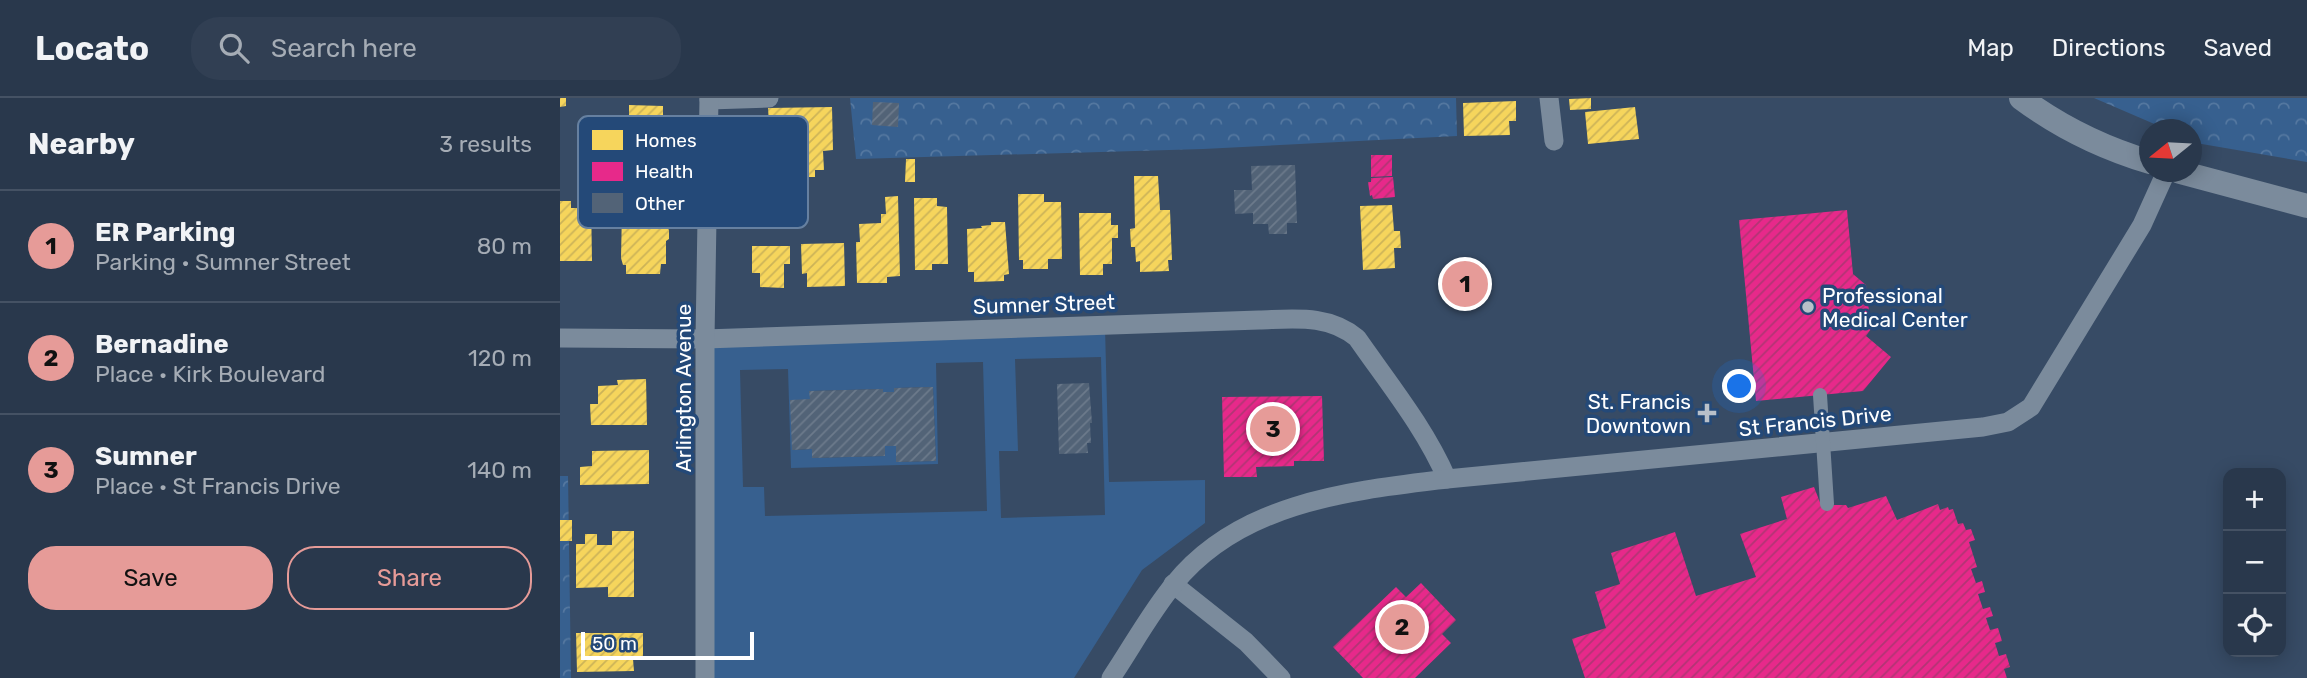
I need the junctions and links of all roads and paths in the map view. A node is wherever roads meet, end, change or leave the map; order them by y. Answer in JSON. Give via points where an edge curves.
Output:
{"nodes":[{"id":1,"x":769,"y":98,"type":"edge"},
{"id":2,"x":1549,"y":98,"type":"edge"},
{"id":3,"x":2021,"y":98,"type":"edge"},
{"id":4,"x":709,"y":99,"type":"edge"},
{"id":5,"x":1554,"y":141,"type":"dead end"},
{"id":6,"x":2139,"y":158,"type":"edge"},
{"id":7,"x":2202,"y":179,"type":"edge"},
{"id":8,"x":2161,"y":182,"type":"edge"},
{"id":9,"x":2307,"y":205,"type":"edge"},
{"id":10,"x":707,"y":228,"type":"edge"},
{"id":11,"x":560,"y":338,"type":"edge"},
{"id":12,"x":705,"y":339,"type":"junction"},
{"id":13,"x":1820,"y":395,"type":"dead end"},
{"id":14,"x":1447,"y":480,"type":"junction"},
{"id":15,"x":1828,"y":504,"type":"dead end"},
{"id":16,"x":1173,"y":584,"type":"junction"},
{"id":17,"x":705,"y":678,"type":"edge"},
{"id":18,"x":1111,"y":678,"type":"edge"},
{"id":19,"x":1281,"y":678,"type":"edge"}],
"edges":[{"from":1,"to":4,"type":"street"},
{"from":2,"to":5,"type":"street"},
{"from":3,"to":6,"type":"street","via":[[2099,144]]},
{"from":7,"to":9,"type":"street"},
{"from":8,"to":14,"type":"street","name":"St Francis Drive","via":[[2142,225],[2031,407],[2008,422]]},
{"from":10,"to":12,"type":"street","name":"Arlington Avenue"},
{"from":11,"to":12,"type":"street","name":"Sumner Street"},
{"from":12,"to":14,"type":"street","name":"Sumner Street","via":[[1324,320],[1357,338],[1435,451]]},
{"from":12,"to":17,"type":"street","name":"Arlington Avenue"},
{"from":13,"to":15,"type":"street","bridge":true},
{"from":14,"to":16,"type":"street","name":"St Francis Drive","via":[[1343,493],[1279,512],[1228,536]]},
{"from":16,"to":18,"type":"street","name":"St Francis Drive"},
{"from":16,"to":19,"type":"street","via":[[1247,642]]}]}
